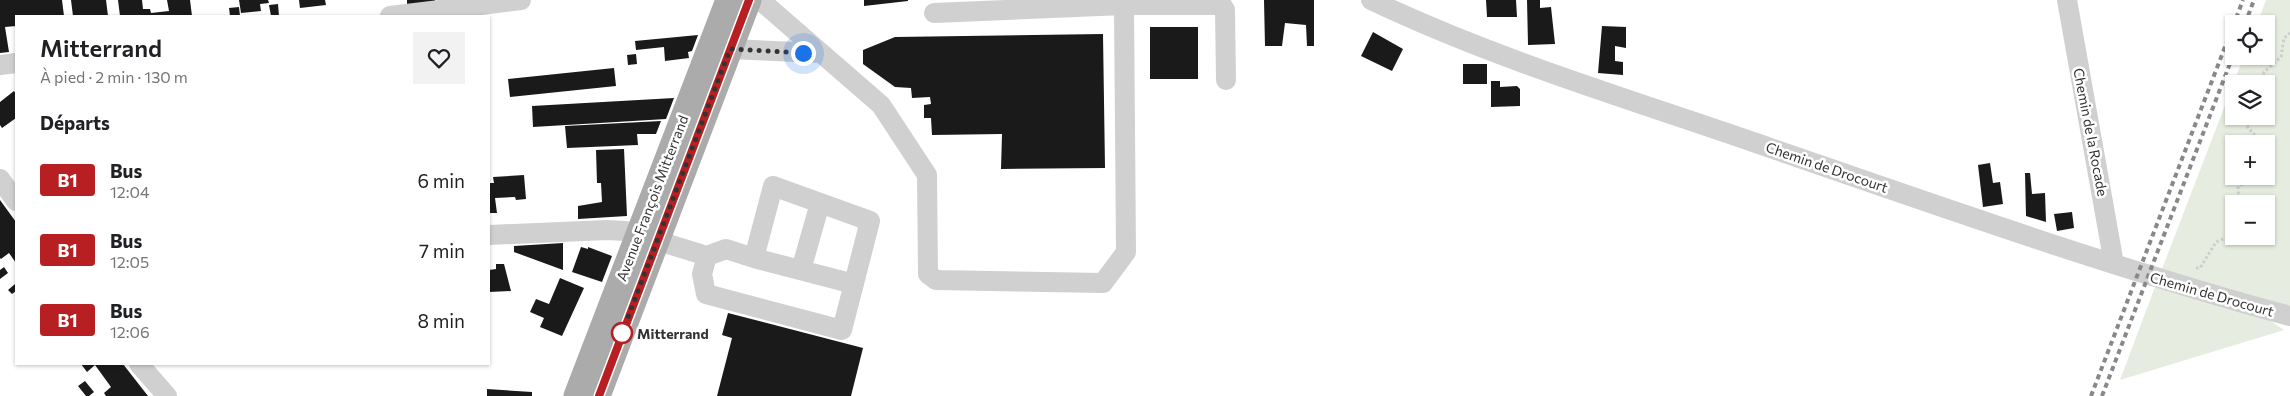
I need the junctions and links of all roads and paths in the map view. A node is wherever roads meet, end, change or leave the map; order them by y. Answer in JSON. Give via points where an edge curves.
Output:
{"nodes":[{"id":1,"x":521,"y":0,"type":"edge"},
{"id":2,"x":728,"y":0,"type":"edge"},
{"id":3,"x":749,"y":0,"type":"edge"},
{"id":4,"x":760,"y":0,"type":"edge"},
{"id":5,"x":1371,"y":0,"type":"edge"},
{"id":6,"x":2067,"y":0,"type":"edge"},
{"id":7,"x":1124,"y":6,"type":"junction"},
{"id":8,"x":934,"y":13,"type":"dead end"},
{"id":9,"x":398,"y":15,"type":"edge"},
{"id":10,"x":2290,"y":33,"type":"edge"},
{"id":11,"x":730,"y":49,"type":"junction"},
{"id":12,"x":821,"y":53,"type":"junction"},
{"id":13,"x":15,"y":63,"type":"edge"},
{"id":14,"x":0,"y":65,"type":"edge"},
{"id":15,"x":2263,"y":75,"type":"edge"},
{"id":16,"x":1226,"y":80,"type":"dead end"},
{"id":17,"x":2247,"y":125,"type":"edge"},
{"id":18,"x":2254,"y":135,"type":"edge"},
{"id":19,"x":0,"y":179,"type":"edge"},
{"id":20,"x":15,"y":200,"type":"edge"},
{"id":21,"x":820,"y":203,"type":"junction"},
{"id":22,"x":490,"y":235,"type":"edge"},
{"id":23,"x":648,"y":237,"type":"junction"},
{"id":24,"x":2225,"y":238,"type":"edge"},
{"id":25,"x":707,"y":256,"type":"junction"},
{"id":26,"x":754,"y":258,"type":"junction"},
{"id":27,"x":2114,"y":264,"type":"junction"},
{"id":28,"x":2192,"y":268,"type":"dead end"},
{"id":29,"x":801,"y":270,"type":"junction"},
{"id":30,"x":854,"y":284,"type":"junction"},
{"id":31,"x":2290,"y":316,"type":"edge"},
{"id":32,"x":140,"y":365,"type":"edge"},
{"id":33,"x":167,"y":396,"type":"edge"},
{"id":34,"x":576,"y":396,"type":"edge"},
{"id":35,"x":598,"y":396,"type":"edge"}],
"edges":[{"from":1,"to":9,"type":"street"},
{"from":2,"to":23,"type":"main road","name":"Avenue François Mitterrand"},
{"from":3,"to":11,"type":"main road","name":"Avenue François Mitterrand"},
{"from":4,"to":12,"type":"street"},
{"from":5,"to":27,"type":"street","name":"Chemin de Drocourt","via":[[1482,48]]},
{"from":6,"to":27,"type":"street","name":"Chemin de la Rocade"},
{"from":7,"to":8,"type":"street"},
{"from":7,"to":12,"type":"street","via":[[1126,252],[1103,284],[936,280],[928,274],[927,175],[881,105]]},
{"from":7,"to":16,"type":"street","via":[[1222,5],[1225,10]]},
{"from":10,"to":15,"type":"path","via":[[2284,38],[2281,57]]},
{"from":11,"to":12,"type":"street"},
{"from":11,"to":23,"type":"main road","name":"Avenue François Mitterrand"},
{"from":13,"to":14,"type":"street"},
{"from":17,"to":18,"type":"path"},
{"from":19,"to":20,"type":"street"},
{"from":21,"to":26,"type":"street","via":[[773,186]]},
{"from":21,"to":29,"type":"street"},
{"from":21,"to":30,"type":"street","via":[[870,221]]},
{"from":22,"to":23,"type":"street","via":[[607,230]]},
{"from":23,"to":25,"type":"street"},
{"from":23,"to":34,"type":"main road","name":"Avenue François Mitterrand"},
{"from":23,"to":35,"type":"main road","name":"Avenue François Mitterrand"},
{"from":24,"to":28,"type":"path","via":[[2216,242],[2200,268]]},
{"from":25,"to":26,"type":"street","via":[[726,249]]},
{"from":25,"to":30,"type":"street","via":[[702,274],[706,294],[842,330]]},
{"from":26,"to":29,"type":"street"},
{"from":27,"to":31,"type":"street","name":"Chemin de Drocourt"},
{"from":29,"to":30,"type":"street"},
{"from":32,"to":33,"type":"street"}]}
